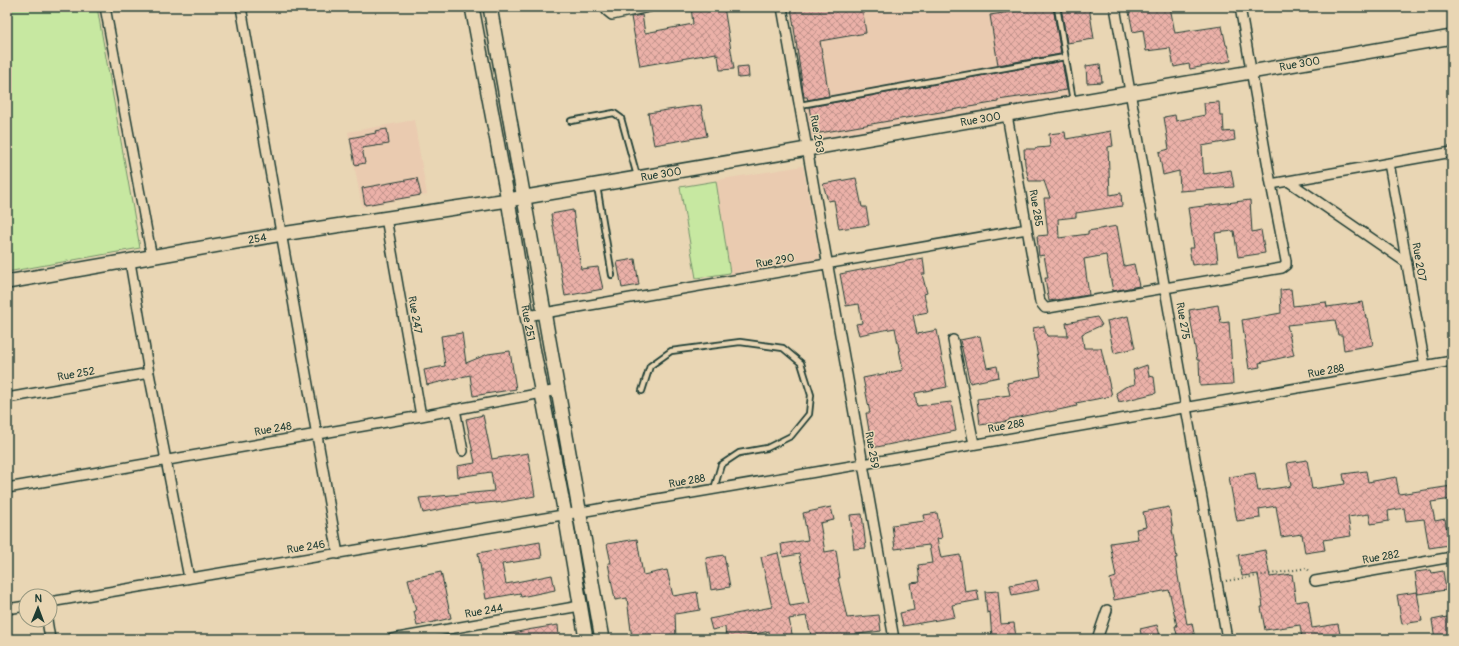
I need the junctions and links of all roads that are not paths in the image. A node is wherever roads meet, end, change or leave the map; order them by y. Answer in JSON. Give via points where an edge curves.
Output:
{"nodes":[{"id":1,"x":105,"y":7,"type":"edge"},
{"id":2,"x":242,"y":7,"type":"edge"},
{"id":3,"x":472,"y":7,"type":"edge"},
{"id":4,"x":490,"y":7,"type":"edge"},
{"id":5,"x":606,"y":7,"type":"edge"},
{"id":6,"x":649,"y":7,"type":"edge"},
{"id":7,"x":782,"y":7,"type":"edge"},
{"id":8,"x":1057,"y":7,"type":"edge"},
{"id":9,"x":1115,"y":7,"type":"edge"},
{"id":10,"x":1240,"y":7,"type":"edge"},
{"id":11,"x":1452,"y":37,"type":"edge"},
{"id":12,"x":1065,"y":57,"type":"junction"},
{"id":13,"x":1251,"y":72,"type":"junction"},
{"id":14,"x":1130,"y":93,"type":"junction"},
{"id":15,"x":1073,"y":103,"type":"junction"},
{"id":16,"x":800,"y":105,"type":"junction"},
{"id":17,"x":1007,"y":115,"type":"junction"},
{"id":18,"x":571,"y":121,"type":"dead end"},
{"id":19,"x":808,"y":149,"type":"junction"},
{"id":20,"x":1452,"y":152,"type":"edge"},
{"id":21,"x":1389,"y":163,"type":"junction"},
{"id":22,"x":638,"y":178,"type":"junction"},
{"id":23,"x":1288,"y":181,"type":"junction"},
{"id":24,"x":1271,"y":184,"type":"junction"},
{"id":25,"x":597,"y":185,"type":"junction"},
{"id":26,"x":523,"y":197,"type":"junction"},
{"id":27,"x":508,"y":200,"type":"junction"},
{"id":28,"x":386,"y":218,"type":"junction"},
{"id":29,"x":1027,"y":229,"type":"junction"},
{"id":30,"x":282,"y":234,"type":"junction"},
{"id":31,"x":152,"y":258,"type":"junction"},
{"id":32,"x":130,"y":262,"type":"junction"},
{"id":33,"x":1407,"y":263,"type":"junction"},
{"id":34,"x":828,"y":264,"type":"junction"},
{"id":35,"x":612,"y":275,"type":"dead end"},
{"id":36,"x":7,"y":282,"type":"edge"},
{"id":37,"x":1165,"y":288,"type":"junction"},
{"id":38,"x":544,"y":313,"type":"junction"},
{"id":39,"x":527,"y":316,"type":"junction"},
{"id":40,"x":953,"y":340,"type":"dead end"},
{"id":41,"x":1452,"y":361,"type":"edge"},
{"id":42,"x":1425,"y":366,"type":"junction"},
{"id":43,"x":149,"y":373,"type":"junction"},
{"id":44,"x":558,"y":390,"type":"junction"},
{"id":45,"x":542,"y":392,"type":"junction"},
{"id":46,"x":642,"y":392,"type":"dead end"},
{"id":47,"x":7,"y":398,"type":"edge"},
{"id":48,"x":1186,"y":407,"type":"junction"},
{"id":49,"x":455,"y":409,"type":"junction"},
{"id":50,"x":421,"y":416,"type":"junction"},
{"id":51,"x":317,"y":434,"type":"junction"},
{"id":52,"x":974,"y":444,"type":"junction"},
{"id":53,"x":463,"y":451,"type":"dead end"},
{"id":54,"x":167,"y":460,"type":"junction"},
{"id":55,"x":863,"y":464,"type":"junction"},
{"id":56,"x":7,"y":488,"type":"edge"},
{"id":57,"x":714,"y":489,"type":"junction"},
{"id":58,"x":580,"y":512,"type":"junction"},
{"id":59,"x":565,"y":514,"type":"junction"},
{"id":60,"x":338,"y":554,"type":"junction"},
{"id":61,"x":1452,"y":557,"type":"edge"},
{"id":62,"x":189,"y":578,"type":"junction"},
{"id":63,"x":1315,"y":581,"type":"road end"},
{"id":64,"x":58,"y":601,"type":"edge"},
{"id":65,"x":580,"y":606,"type":"junction"},
{"id":66,"x":18,"y":607,"type":"edge"},
{"id":67,"x":7,"y":609,"type":"edge"},
{"id":68,"x":1107,"y":610,"type":"dead end"},
{"id":69,"x":48,"y":628,"type":"edge"},
{"id":70,"x":50,"y":639,"type":"edge"},
{"id":71,"x":392,"y":639,"type":"edge"},
{"id":72,"x":586,"y":639,"type":"edge"},
{"id":73,"x":602,"y":639,"type":"edge"},
{"id":74,"x":894,"y":639,"type":"edge"},
{"id":75,"x":1097,"y":639,"type":"edge"},
{"id":76,"x":1227,"y":639,"type":"edge"}],
"edges":[{"from":1,"to":31,"type":"street"},
{"from":2,"to":30,"type":"street"},
{"from":3,"to":27,"type":"main road","name":"Rue 251"},
{"from":4,"to":26,"type":"main road","name":"Rue 251"},
{"from":5,"to":6,"type":"street","via":[[606,11],[612,15]]},
{"from":7,"to":16,"type":"street","name":"Rue 263"},
{"from":8,"to":12,"type":"lane"},
{"from":9,"to":14,"type":"street","name":"Rue 275"},
{"from":10,"to":13,"type":"street"},
{"from":11,"to":13,"type":"main road","name":"Rue 300"},
{"from":12,"to":15,"type":"lane"},
{"from":12,"to":16,"type":"lane"},
{"from":13,"to":14,"type":"main road","name":"Rue 300"},
{"from":13,"to":24,"type":"street"},
{"from":14,"to":15,"type":"main road","name":"Rue 300"},
{"from":14,"to":37,"type":"street","name":"Rue 275"},
{"from":15,"to":17,"type":"main road","name":"Rue 300"},
{"from":16,"to":19,"type":"street","name":"Rue 263"},
{"from":17,"to":19,"type":"main road","name":"Rue 300"},
{"from":17,"to":29,"type":"street","name":"Rue 285"},
{"from":18,"to":22,"type":"lane","via":[[614,113],[621,118]]},
{"from":19,"to":22,"type":"main road","name":"Rue 300"},
{"from":19,"to":34,"type":"street","name":"Rue 263"},
{"from":20,"to":21,"type":"street"},
{"from":21,"to":23,"type":"street"},
{"from":21,"to":33,"type":"street","name":"Rue 207"},
{"from":22,"to":25,"type":"main road","name":"Rue 300"},
{"from":23,"to":24,"type":"street"},
{"from":23,"to":33,"type":"street"},
{"from":24,"to":37,"type":"street","via":[[1286,265],[1282,268]]},
{"from":25,"to":26,"type":"main road","name":"Rue 300"},
{"from":25,"to":35,"type":"lane"},
{"from":26,"to":27,"type":"main road","name":"Rue 300"},
{"from":26,"to":38,"type":"main road","name":"Rue 251"},
{"from":27,"to":28,"type":"main road","name":"254"},
{"from":27,"to":39,"type":"main road","name":"Rue 251"},
{"from":28,"to":30,"type":"main road","name":"254"},
{"from":28,"to":50,"type":"street","name":"Rue 247"},
{"from":29,"to":34,"type":"street","name":"Rue 290"},
{"from":29,"to":37,"type":"street","name":"Rue 285","via":[[1042,305],[1048,308]]},
{"from":30,"to":31,"type":"main road","name":"254"},
{"from":30,"to":51,"type":"street"},
{"from":31,"to":32,"type":"main road","name":"254"},
{"from":32,"to":36,"type":"main road","name":"254"},
{"from":32,"to":43,"type":"street"},
{"from":33,"to":42,"type":"street","name":"Rue 207"},
{"from":34,"to":38,"type":"street","name":"Rue 290"},
{"from":34,"to":55,"type":"street","name":"Rue 259"},
{"from":37,"to":48,"type":"street","name":"Rue 275"},
{"from":38,"to":39,"type":"street","name":"Rue 290"},
{"from":38,"to":44,"type":"main road","name":"Rue 251"},
{"from":39,"to":45,"type":"main road","name":"Rue 251"},
{"from":40,"to":52,"type":"street"},
{"from":41,"to":42,"type":"street","name":"Rue 288"},
{"from":42,"to":48,"type":"street","name":"Rue 288"},
{"from":43,"to":47,"type":"street","name":"Rue 252"},
{"from":43,"to":54,"type":"street"},
{"from":44,"to":45,"type":"street","name":"Rue 248"},
{"from":44,"to":58,"type":"main road","name":"Rue 251"},
{"from":45,"to":49,"type":"street","name":"Rue 248"},
{"from":45,"to":59,"type":"main road","name":"Rue 251"},
{"from":46,"to":57,"type":"lane","via":[[650,366],[671,351],[740,342],[783,348],[802,363],[811,395],[809,414],[791,436],[767,448],[739,453],[721,465]]},
{"from":48,"to":52,"type":"street","name":"Rue 288"},
{"from":48,"to":76,"type":"street","name":"Rue 275"},
{"from":49,"to":50,"type":"street","name":"Rue 248"},
{"from":49,"to":53,"type":"street"},
{"from":50,"to":51,"type":"street","name":"Rue 248"},
{"from":51,"to":54,"type":"street","name":"Rue 248"},
{"from":51,"to":60,"type":"street"},
{"from":52,"to":55,"type":"street","name":"Rue 288"},
{"from":54,"to":56,"type":"street","name":"Rue 248"},
{"from":54,"to":62,"type":"street"},
{"from":55,"to":57,"type":"street","name":"Rue 288"},
{"from":55,"to":74,"type":"street","name":"Rue 259"},
{"from":57,"to":58,"type":"street","name":"Rue 288"},
{"from":58,"to":59,"type":"street","name":"Rue 288"},
{"from":58,"to":73,"type":"main road","name":"Rue 251"},
{"from":59,"to":60,"type":"street","name":"Rue 246"},
{"from":59,"to":65,"type":"main road","name":"Rue 251"},
{"from":60,"to":62,"type":"street","name":"Rue 246"},
{"from":61,"to":63,"type":"street","name":"Rue 282"},
{"from":62,"to":64,"type":"street","name":"Rue 246"},
{"from":65,"to":71,"type":"street","name":"Rue 244"},
{"from":65,"to":72,"type":"main road","name":"Rue 251"},
{"from":66,"to":67,"type":"street"},
{"from":68,"to":75,"type":"street"},
{"from":69,"to":70,"type":"street"}]}
